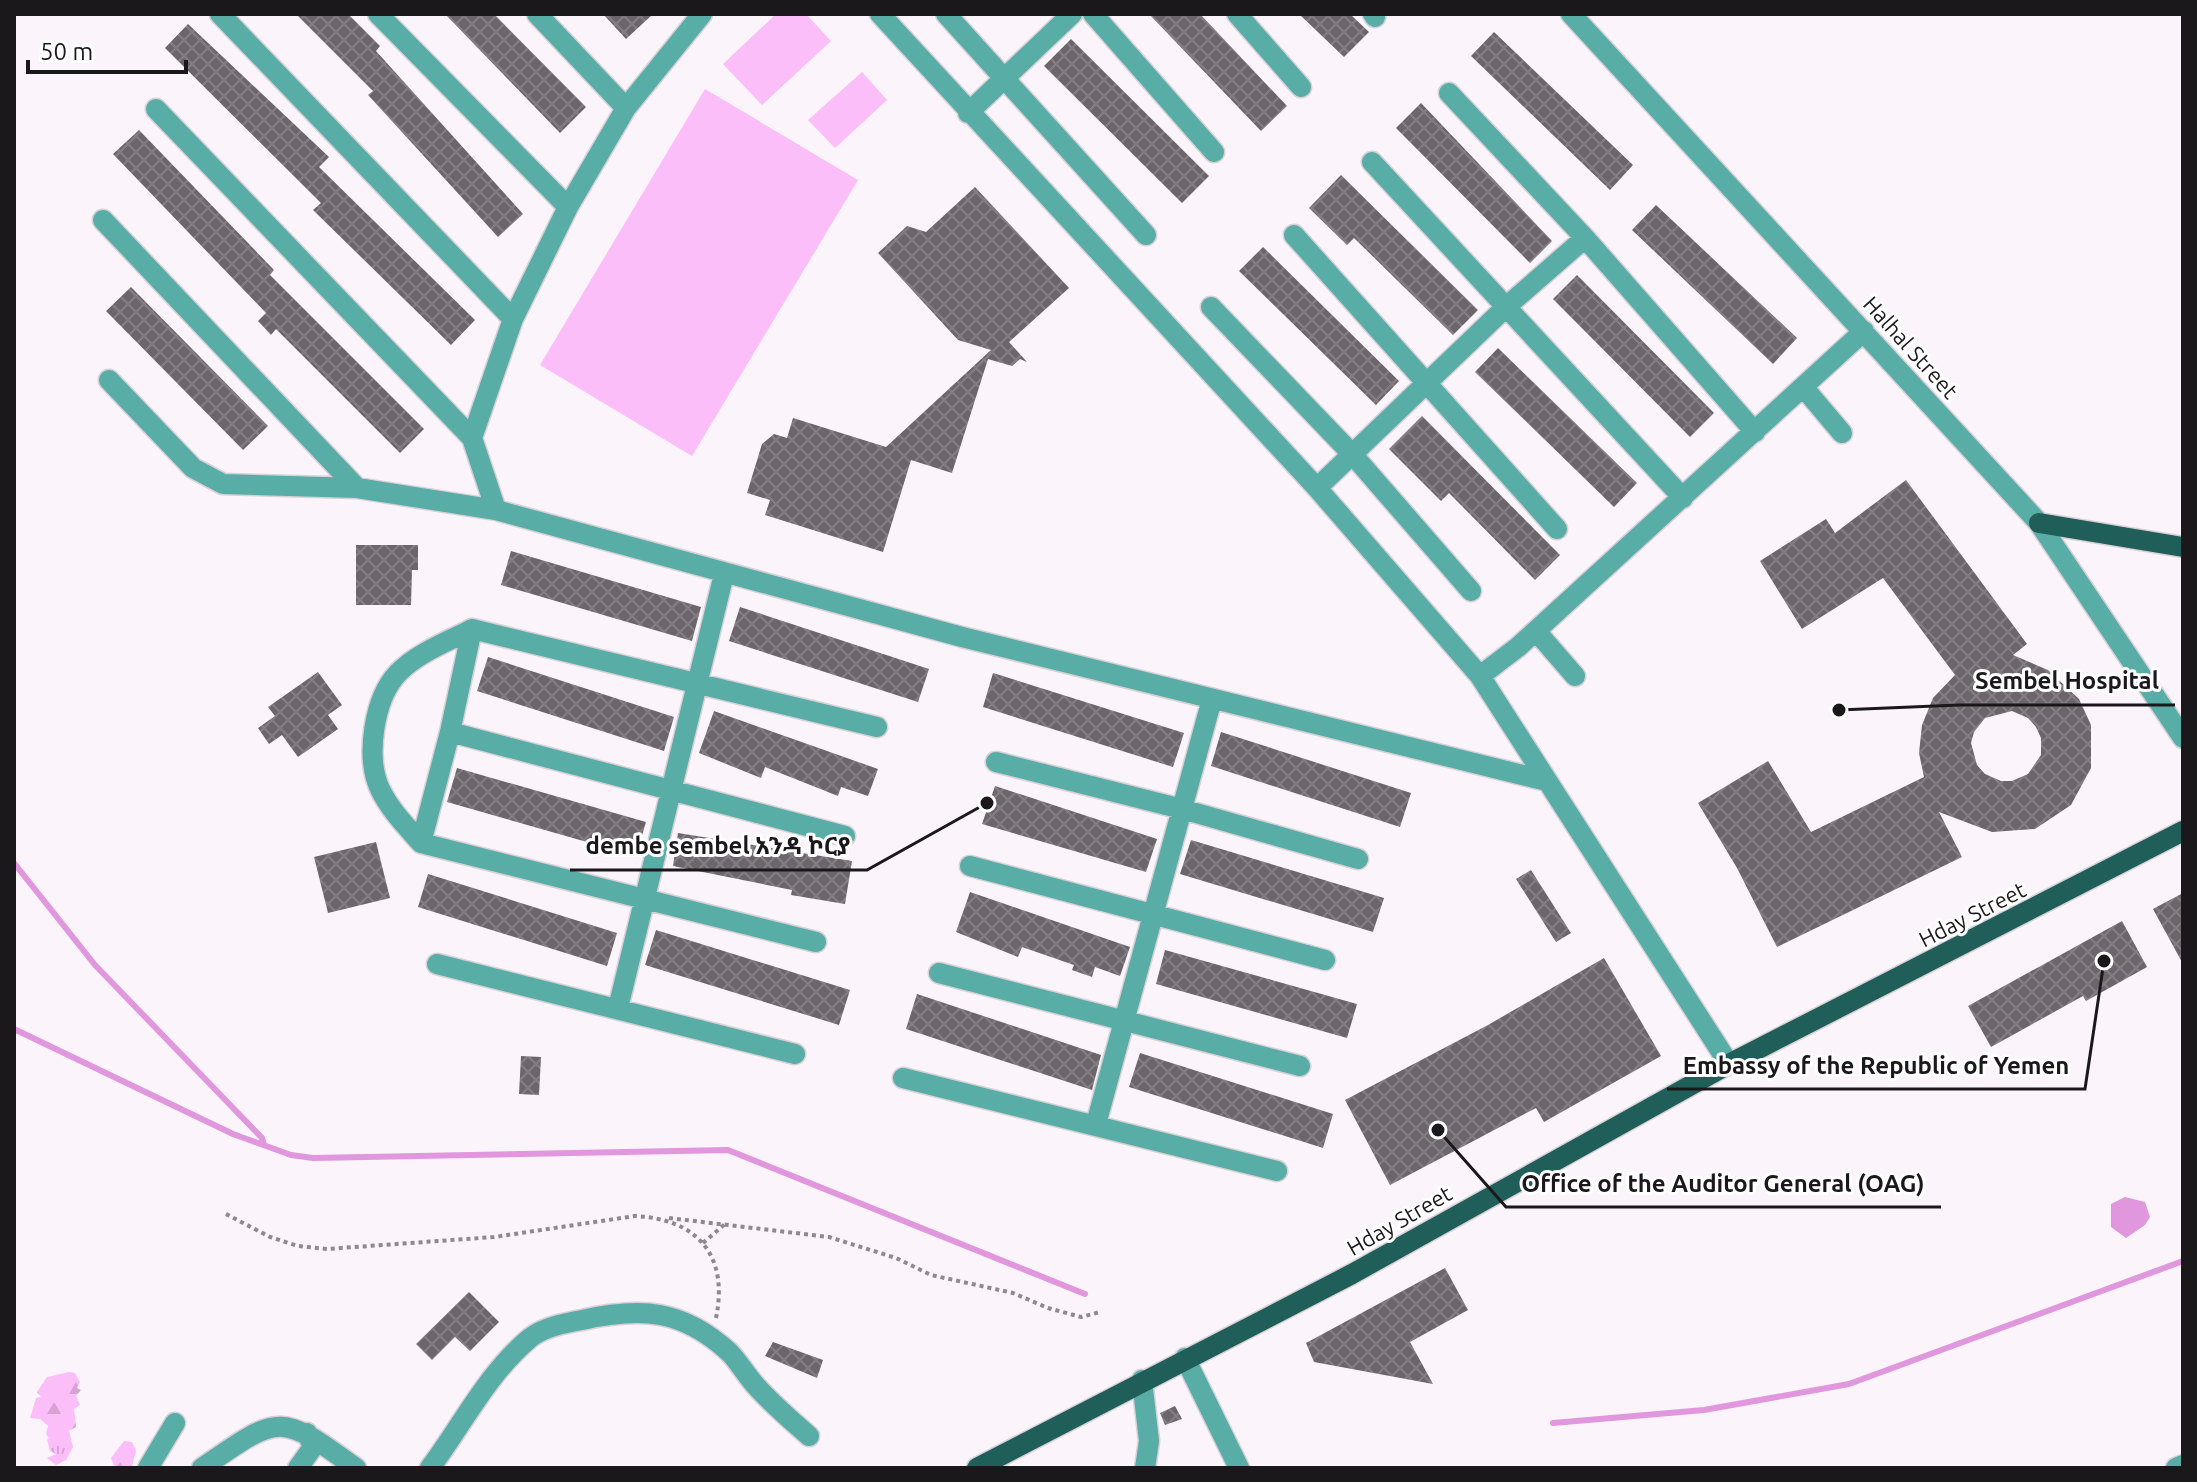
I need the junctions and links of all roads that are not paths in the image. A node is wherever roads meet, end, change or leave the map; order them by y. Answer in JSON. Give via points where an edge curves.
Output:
{"nodes":[{"id":1,"x":220,"y":14,"type":"edge"},
{"id":2,"x":378,"y":14,"type":"edge"},
{"id":3,"x":537,"y":14,"type":"edge"},
{"id":4,"x":880,"y":14,"type":"edge"},
{"id":5,"x":946,"y":14,"type":"edge"},
{"id":6,"x":1072,"y":14,"type":"edge"},
{"id":7,"x":1093,"y":14,"type":"edge"},
{"id":8,"x":1237,"y":14,"type":"edge"},
{"id":9,"x":1571,"y":14,"type":"edge"},
{"id":10,"x":697,"y":16,"type":"edge"},
{"id":11,"x":1005,"y":78,"type":"junction"},
{"id":12,"x":1301,"y":87,"type":"dead end"},
{"id":13,"x":1449,"y":93,"type":"dead end"},
{"id":14,"x":626,"y":108,"type":"junction"},
{"id":15,"x":156,"y":109,"type":"dead end"},
{"id":16,"x":968,"y":113,"type":"junction"},
{"id":17,"x":1214,"y":152,"type":"dead end"},
{"id":18,"x":1372,"y":162,"type":"dead end"},
{"id":19,"x":568,"y":207,"type":"junction"},
{"id":20,"x":103,"y":220,"type":"dead end"},
{"id":21,"x":1146,"y":235,"type":"dead end"},
{"id":22,"x":1294,"y":235,"type":"dead end"},
{"id":23,"x":1585,"y":238,"type":"junction"},
{"id":24,"x":1211,"y":307,"type":"dead end"},
{"id":25,"x":1506,"y":307,"type":"junction"},
{"id":26,"x":513,"y":319,"type":"junction"},
{"id":27,"x":1864,"y":331,"type":"junction"},
{"id":28,"x":109,"y":380,"type":"dead end"},
{"id":29,"x":1427,"y":383,"type":"junction"},
{"id":30,"x":1804,"y":388,"type":"junction"},
{"id":31,"x":1755,"y":432,"type":"junction"},
{"id":32,"x":1842,"y":433,"type":"dead end"},
{"id":33,"x":472,"y":438,"type":"junction"},
{"id":34,"x":1353,"y":455,"type":"junction"},
{"id":35,"x":357,"y":488,"type":"junction"},
{"id":36,"x":1317,"y":488,"type":"junction"},
{"id":37,"x":1683,"y":498,"type":"junction"},
{"id":38,"x":496,"y":510,"type":"junction"},
{"id":39,"x":2039,"y":523,"type":"junction"},
{"id":40,"x":1557,"y":529,"type":"dead end"},
{"id":41,"x":2183,"y":547,"type":"edge"},
{"id":42,"x":724,"y":574,"type":"junction"},
{"id":43,"x":1471,"y":591,"type":"dead end"},
{"id":44,"x":472,"y":629,"type":"junction"},
{"id":45,"x":1536,"y":631,"type":"junction"},
{"id":46,"x":1480,"y":676,"type":"junction"},
{"id":47,"x":1575,"y":676,"type":"dead end"},
{"id":48,"x":696,"y":681,"type":"junction"},
{"id":49,"x":1212,"y":699,"type":"junction"},
{"id":50,"x":877,"y":727,"type":"dead end"},
{"id":51,"x":450,"y":732,"type":"junction"},
{"id":52,"x":2183,"y":738,"type":"edge"},
{"id":53,"x":996,"y":762,"type":"dead end"},
{"id":54,"x":1547,"y":781,"type":"junction"},
{"id":55,"x":669,"y":791,"type":"junction"},
{"id":56,"x":1182,"y":809,"type":"junction"},
{"id":57,"x":2183,"y":831,"type":"edge"},
{"id":58,"x":845,"y":836,"type":"dead end"},
{"id":59,"x":421,"y":843,"type":"junction"},
{"id":60,"x":1358,"y":859,"type":"dead end"},
{"id":61,"x":970,"y":866,"type":"dead end"},
{"id":62,"x":644,"y":899,"type":"junction"},
{"id":63,"x":1152,"y":916,"type":"junction"},
{"id":64,"x":816,"y":942,"type":"dead end"},
{"id":65,"x":1325,"y":960,"type":"dead end"},
{"id":66,"x":437,"y":964,"type":"dead end"},
{"id":67,"x":939,"y":973,"type":"dead end"},
{"id":68,"x":618,"y":1008,"type":"junction"},
{"id":69,"x":1122,"y":1018,"type":"junction"},
{"id":70,"x":795,"y":1054,"type":"dead end"},
{"id":71,"x":1729,"y":1064,"type":"junction"},
{"id":72,"x":1300,"y":1066,"type":"dead end"},
{"id":73,"x":903,"y":1078,"type":"dead end"},
{"id":74,"x":1096,"y":1124,"type":"junction"},
{"id":75,"x":1277,"y":1171,"type":"dead end"},
{"id":76,"x":1185,"y":1358,"type":"junction"},
{"id":77,"x":1142,"y":1380,"type":"junction"},
{"id":78,"x":175,"y":1423,"type":"dead end"},
{"id":79,"x":307,"y":1433,"type":"junction"},
{"id":80,"x":809,"y":1436,"type":"dead end"},
{"id":81,"x":2183,"y":1465,"type":"edge"},
{"id":82,"x":148,"y":1468,"type":"edge"},
{"id":83,"x":202,"y":1468,"type":"edge"},
{"id":84,"x":298,"y":1468,"type":"edge"},
{"id":85,"x":323,"y":1468,"type":"edge"},
{"id":86,"x":346,"y":1468,"type":"edge"},
{"id":87,"x":356,"y":1468,"type":"edge"},
{"id":88,"x":430,"y":1468,"type":"edge"},
{"id":89,"x":977,"y":1468,"type":"edge"},
{"id":90,"x":1145,"y":1468,"type":"edge"},
{"id":91,"x":1239,"y":1468,"type":"edge"},
{"id":92,"x":2176,"y":1468,"type":"edge"}],
"edges":[{"from":1,"to":26,"type":"street"},
{"from":2,"to":19,"type":"street"},
{"from":3,"to":14,"type":"street"},
{"from":4,"to":16,"type":"street"},
{"from":5,"to":11,"type":"street"},
{"from":6,"to":11,"type":"street"},
{"from":7,"to":17,"type":"street"},
{"from":8,"to":12,"type":"street"},
{"from":9,"to":27,"type":"street","name":"Halhal Street"},
{"from":10,"to":14,"type":"street"},
{"from":11,"to":16,"type":"street"},
{"from":11,"to":21,"type":"street"},
{"from":13,"to":23,"type":"street"},
{"from":14,"to":19,"type":"street"},
{"from":15,"to":33,"type":"street"},
{"from":16,"to":36,"type":"street"},
{"from":18,"to":25,"type":"street"},
{"from":19,"to":26,"type":"street"},
{"from":20,"to":35,"type":"street"},
{"from":22,"to":29,"type":"street"},
{"from":23,"to":25,"type":"street"},
{"from":23,"to":31,"type":"street"},
{"from":24,"to":34,"type":"street"},
{"from":25,"to":29,"type":"street"},
{"from":25,"to":37,"type":"street"},
{"from":26,"to":33,"type":"street"},
{"from":27,"to":30,"type":"street"},
{"from":27,"to":39,"type":"street","name":"Halhal Street"},
{"from":28,"to":35,"type":"street","via":[[209,480]]},
{"from":29,"to":34,"type":"street"},
{"from":29,"to":40,"type":"street"},
{"from":30,"to":31,"type":"street"},
{"from":30,"to":32,"type":"street"},
{"from":31,"to":37,"type":"street"},
{"from":33,"to":38,"type":"street"},
{"from":34,"to":36,"type":"street"},
{"from":34,"to":43,"type":"street"},
{"from":35,"to":38,"type":"street"},
{"from":36,"to":46,"type":"street"},
{"from":37,"to":45,"type":"street"},
{"from":38,"to":42,"type":"street"},
{"from":39,"to":41,"type":"main road"},
{"from":39,"to":52,"type":"street","name":"Halhal Street"},
{"from":42,"to":48,"type":"street"},
{"from":42,"to":49,"type":"street"},
{"from":44,"to":48,"type":"street"},
{"from":44,"to":51,"type":"street"},
{"from":44,"to":59,"type":"street","via":[[399,672],[384,694],[374,732],[379,787]]},
{"from":45,"to":46,"type":"street"},
{"from":45,"to":47,"type":"street"},
{"from":46,"to":54,"type":"street"},
{"from":48,"to":50,"type":"street"},
{"from":48,"to":55,"type":"street"},
{"from":49,"to":54,"type":"street"},
{"from":49,"to":56,"type":"street"},
{"from":51,"to":55,"type":"street"},
{"from":51,"to":59,"type":"street"},
{"from":53,"to":56,"type":"street"},
{"from":54,"to":71,"type":"street"},
{"from":55,"to":58,"type":"street"},
{"from":55,"to":62,"type":"street"},
{"from":56,"to":60,"type":"street"},
{"from":56,"to":63,"type":"street"},
{"from":57,"to":71,"type":"main road","name":"Hday Street"},
{"from":59,"to":62,"type":"street"},
{"from":61,"to":63,"type":"street"},
{"from":62,"to":64,"type":"street"},
{"from":62,"to":68,"type":"street"},
{"from":63,"to":65,"type":"street"},
{"from":63,"to":69,"type":"street"},
{"from":66,"to":68,"type":"street"},
{"from":67,"to":69,"type":"street"},
{"from":68,"to":70,"type":"street"},
{"from":69,"to":72,"type":"street"},
{"from":69,"to":74,"type":"street"},
{"from":71,"to":76,"type":"main road","name":"Hday Street","via":[[1352,1274]]},
{"from":73,"to":74,"type":"street"},
{"from":74,"to":75,"type":"street"},
{"from":76,"to":77,"type":"main road","name":"Hday Street"},
{"from":76,"to":91,"type":"street"},
{"from":77,"to":89,"type":"main road","name":"Hday Street"},
{"from":77,"to":90,"type":"street","via":[[1149,1441]]},
{"from":78,"to":82,"type":"street"},
{"from":79,"to":83,"type":"street","via":[[277,1426],[246,1438]]},
{"from":79,"to":84,"type":"street","via":[[313,1447]]},
{"from":79,"to":87,"type":"street"},
{"from":80,"to":88,"type":"street","via":[[708,1337],[676,1318],[651,1311],[619,1312],[533,1336],[490,1378]]},
{"from":81,"to":92,"type":"street"},
{"from":85,"to":86,"type":"street"}]}
